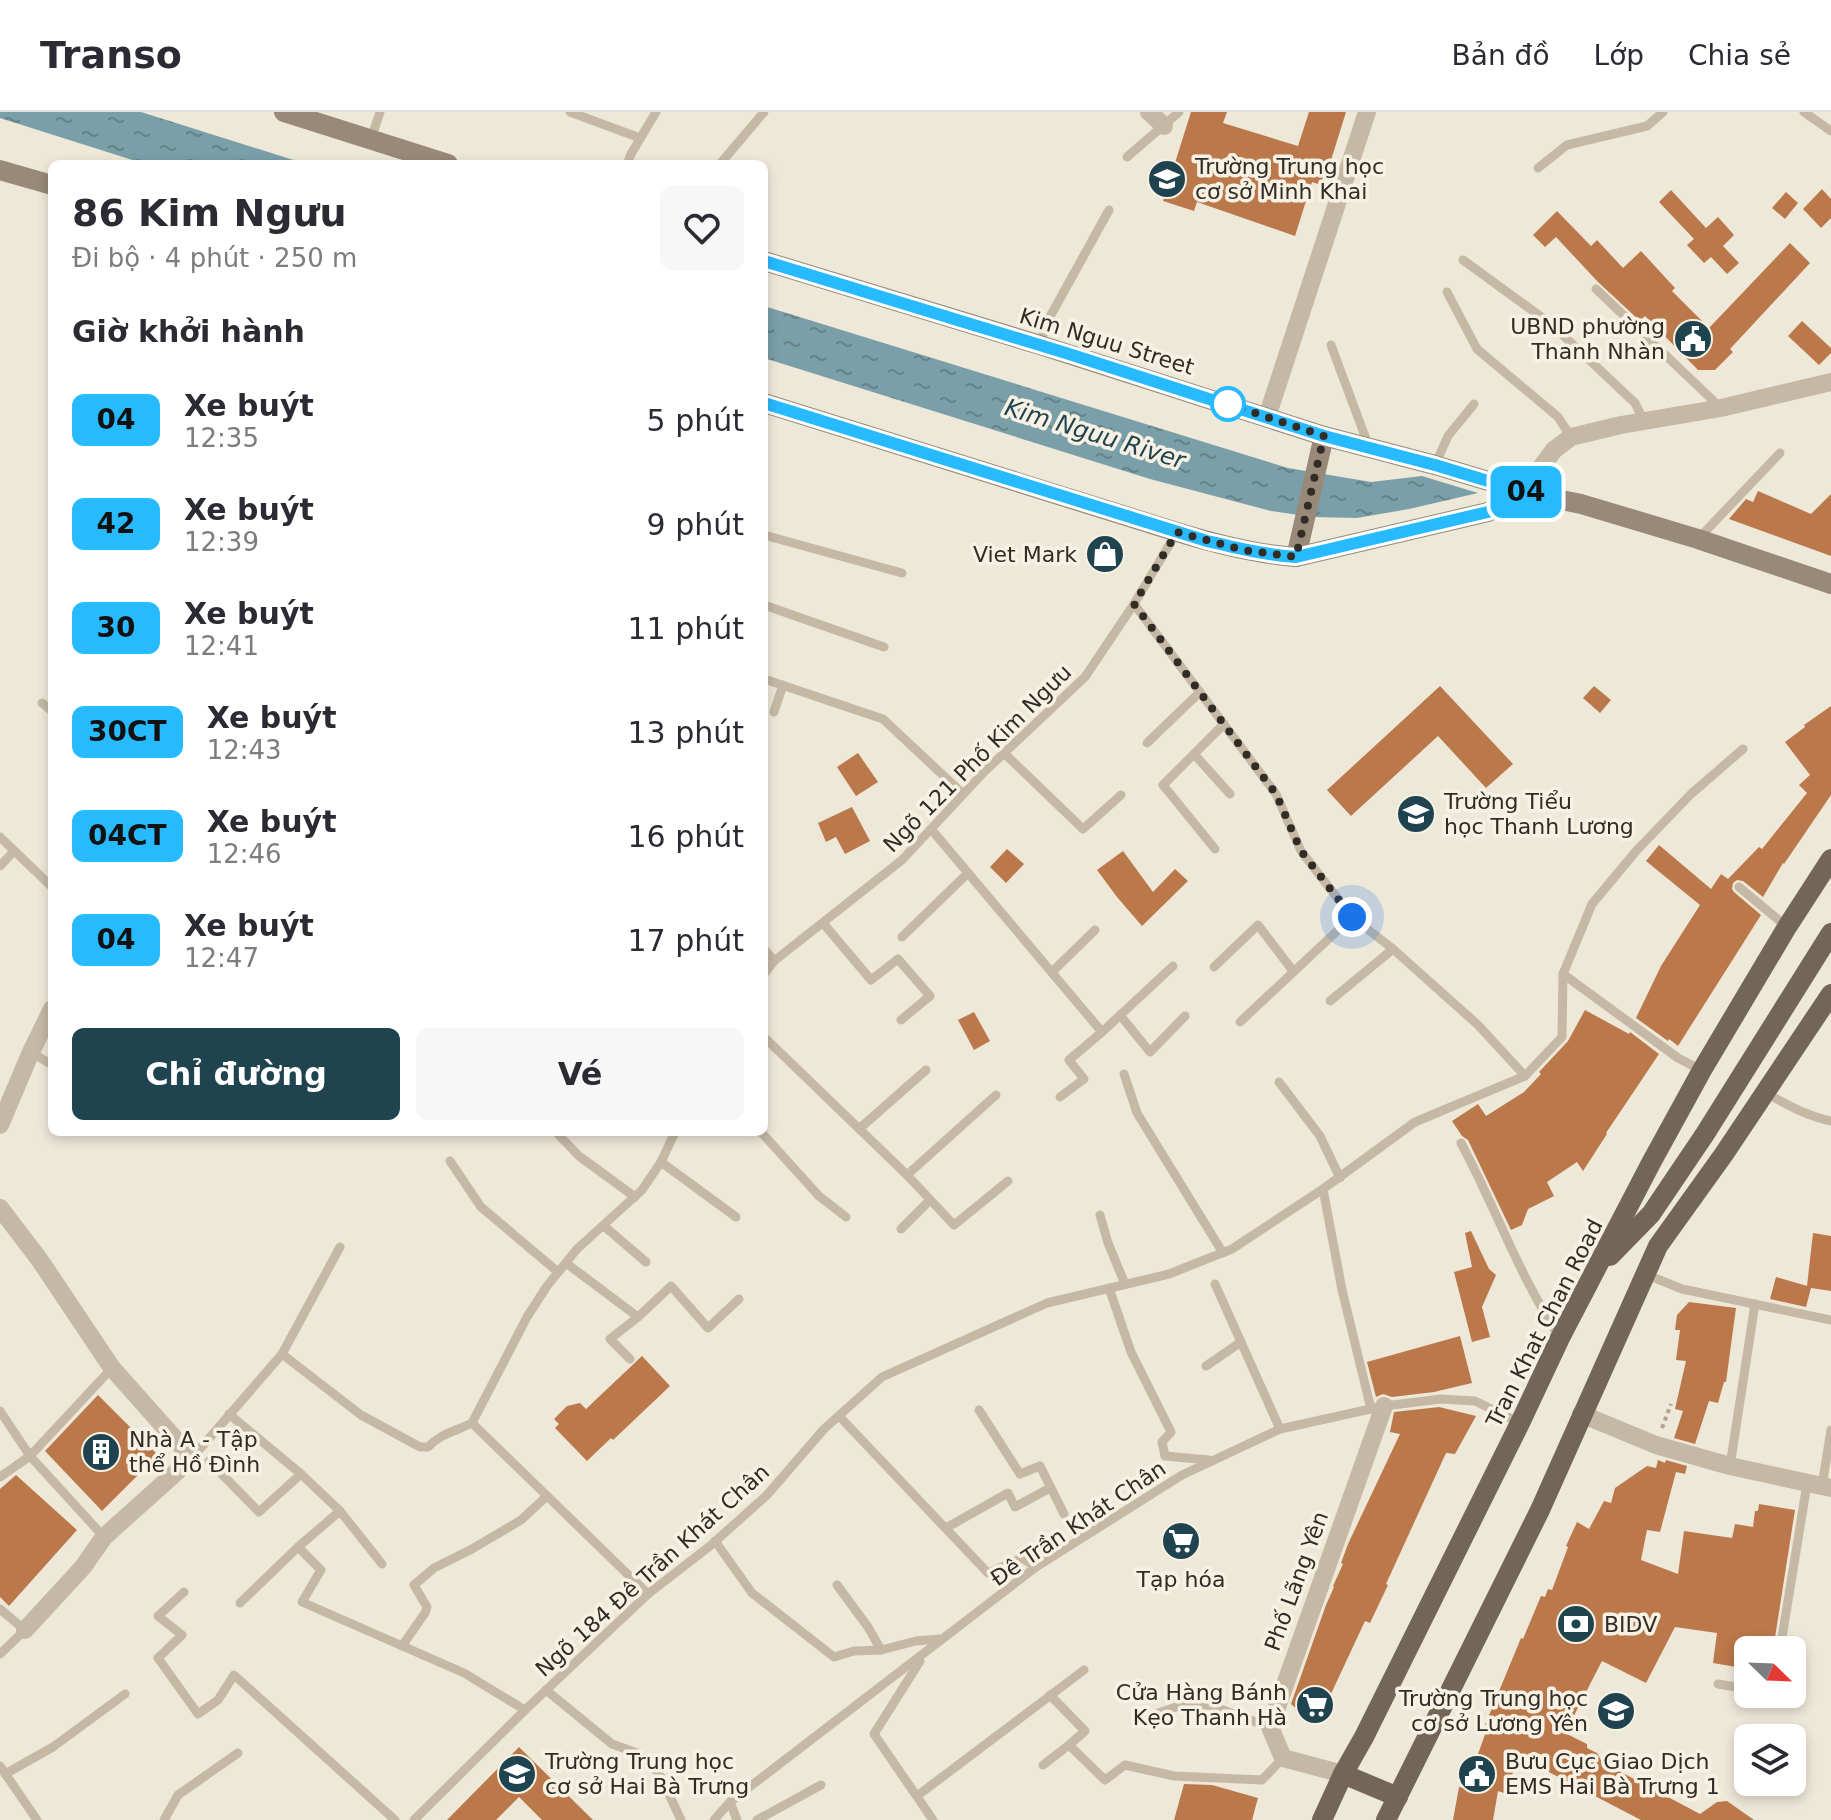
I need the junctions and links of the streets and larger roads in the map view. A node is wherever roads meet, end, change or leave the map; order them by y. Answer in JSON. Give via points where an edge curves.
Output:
{"nodes":[{"id":1,"x":284,"y":112,"type":"edge"},
{"id":2,"x":1149,"y":112,"type":"edge"},
{"id":3,"x":1367,"y":112,"type":"edge"},
{"id":4,"x":1164,"y":126,"type":"road end"},
{"id":5,"x":435,"y":160,"type":"edge"},
{"id":6,"x":0,"y":170,"type":"edge"},
{"id":7,"x":48,"y":184,"type":"edge"},
{"id":8,"x":768,"y":262,"type":"edge"},
{"id":9,"x":1831,"y":382,"type":"edge"},
{"id":10,"x":768,"y":404,"type":"edge"},
{"id":11,"x":1267,"y":417,"type":"junction"},
{"id":12,"x":1324,"y":436,"type":"junction"},
{"id":13,"x":1528,"y":493,"type":"junction"},
{"id":14,"x":1296,"y":557,"type":"junction"},
{"id":15,"x":1831,"y":584,"type":"edge"},
{"id":16,"x":1831,"y":860,"type":"edge"},
{"id":17,"x":1831,"y":933,"type":"edge"},
{"id":18,"x":1831,"y":994,"type":"edge"},
{"id":19,"x":48,"y":1017,"type":"edge"},
{"id":20,"x":0,"y":1125,"type":"edge"},
{"id":21,"x":1705,"y":1134,"type":"junction"},
{"id":22,"x":0,"y":1208,"type":"edge"},
{"id":23,"x":1658,"y":1246,"type":"junction"},
{"id":24,"x":1596,"y":1271,"type":"junction"},
{"id":25,"x":1378,"y":1408,"type":"road end"},
{"id":26,"x":1581,"y":1414,"type":"junction"},
{"id":27,"x":1820,"y":1486,"type":"edge"},
{"id":28,"x":25,"y":1630,"type":"road end"},
{"id":29,"x":1343,"y":1774,"type":"junction"},
{"id":30,"x":1398,"y":1797,"type":"junction"},
{"id":31,"x":1322,"y":1820,"type":"edge"},
{"id":32,"x":1386,"y":1820,"type":"edge"}],
"edges":[{"from":1,"to":5,"type":"main road"},
{"from":2,"to":4,"type":"street"},
{"from":3,"to":11,"type":"street"},
{"from":6,"to":7,"type":"main road"},
{"from":8,"to":11,"type":"main road","name":"Kim Nguu Street"},
{"from":9,"to":13,"type":"street","via":[[1571,437],[1554,450]]},
{"from":10,"to":14,"type":"main road","via":[[1177,532],[1243,550]]},
{"from":11,"to":12,"type":"main road","name":"Kim Nguu Street"},
{"from":12,"to":13,"type":"main road","name":"Kim Nguu Street"},
{"from":12,"to":14,"type":"main road"},
{"from":13,"to":14,"type":"main road","via":[[1488,512]]},
{"from":13,"to":15,"type":"main road","name":"Kim Nguu Street","via":[[1698,539]]},
{"from":16,"to":24,"type":"main road","name":"Tran Khat Chan Road","via":[[1702,1070]]},
{"from":17,"to":21,"type":"main road"},
{"from":18,"to":23,"type":"main road"},
{"from":19,"to":20,"type":"street"},
{"from":21,"to":23,"type":"main road"},
{"from":21,"to":24,"type":"main road","via":[[1651,1214]]},
{"from":22,"to":28,"type":"street","via":[[112,1368],[201,1459],[104,1537]]},
{"from":23,"to":26,"type":"main road"},
{"from":24,"to":29,"type":"main road","name":"Tran Khat Chan Road"},
{"from":25,"to":29,"type":"street","name":"Phố Lãng Yên","via":[[1270,1727],[1283,1758]]},
{"from":26,"to":27,"type":"street","via":[[1656,1445]]},
{"from":26,"to":30,"type":"main road","via":[[1540,1510]]},
{"from":29,"to":30,"type":"main road"},
{"from":29,"to":31,"type":"main road","name":"Tran Khat Chan Road"},
{"from":30,"to":32,"type":"main road"}]}
